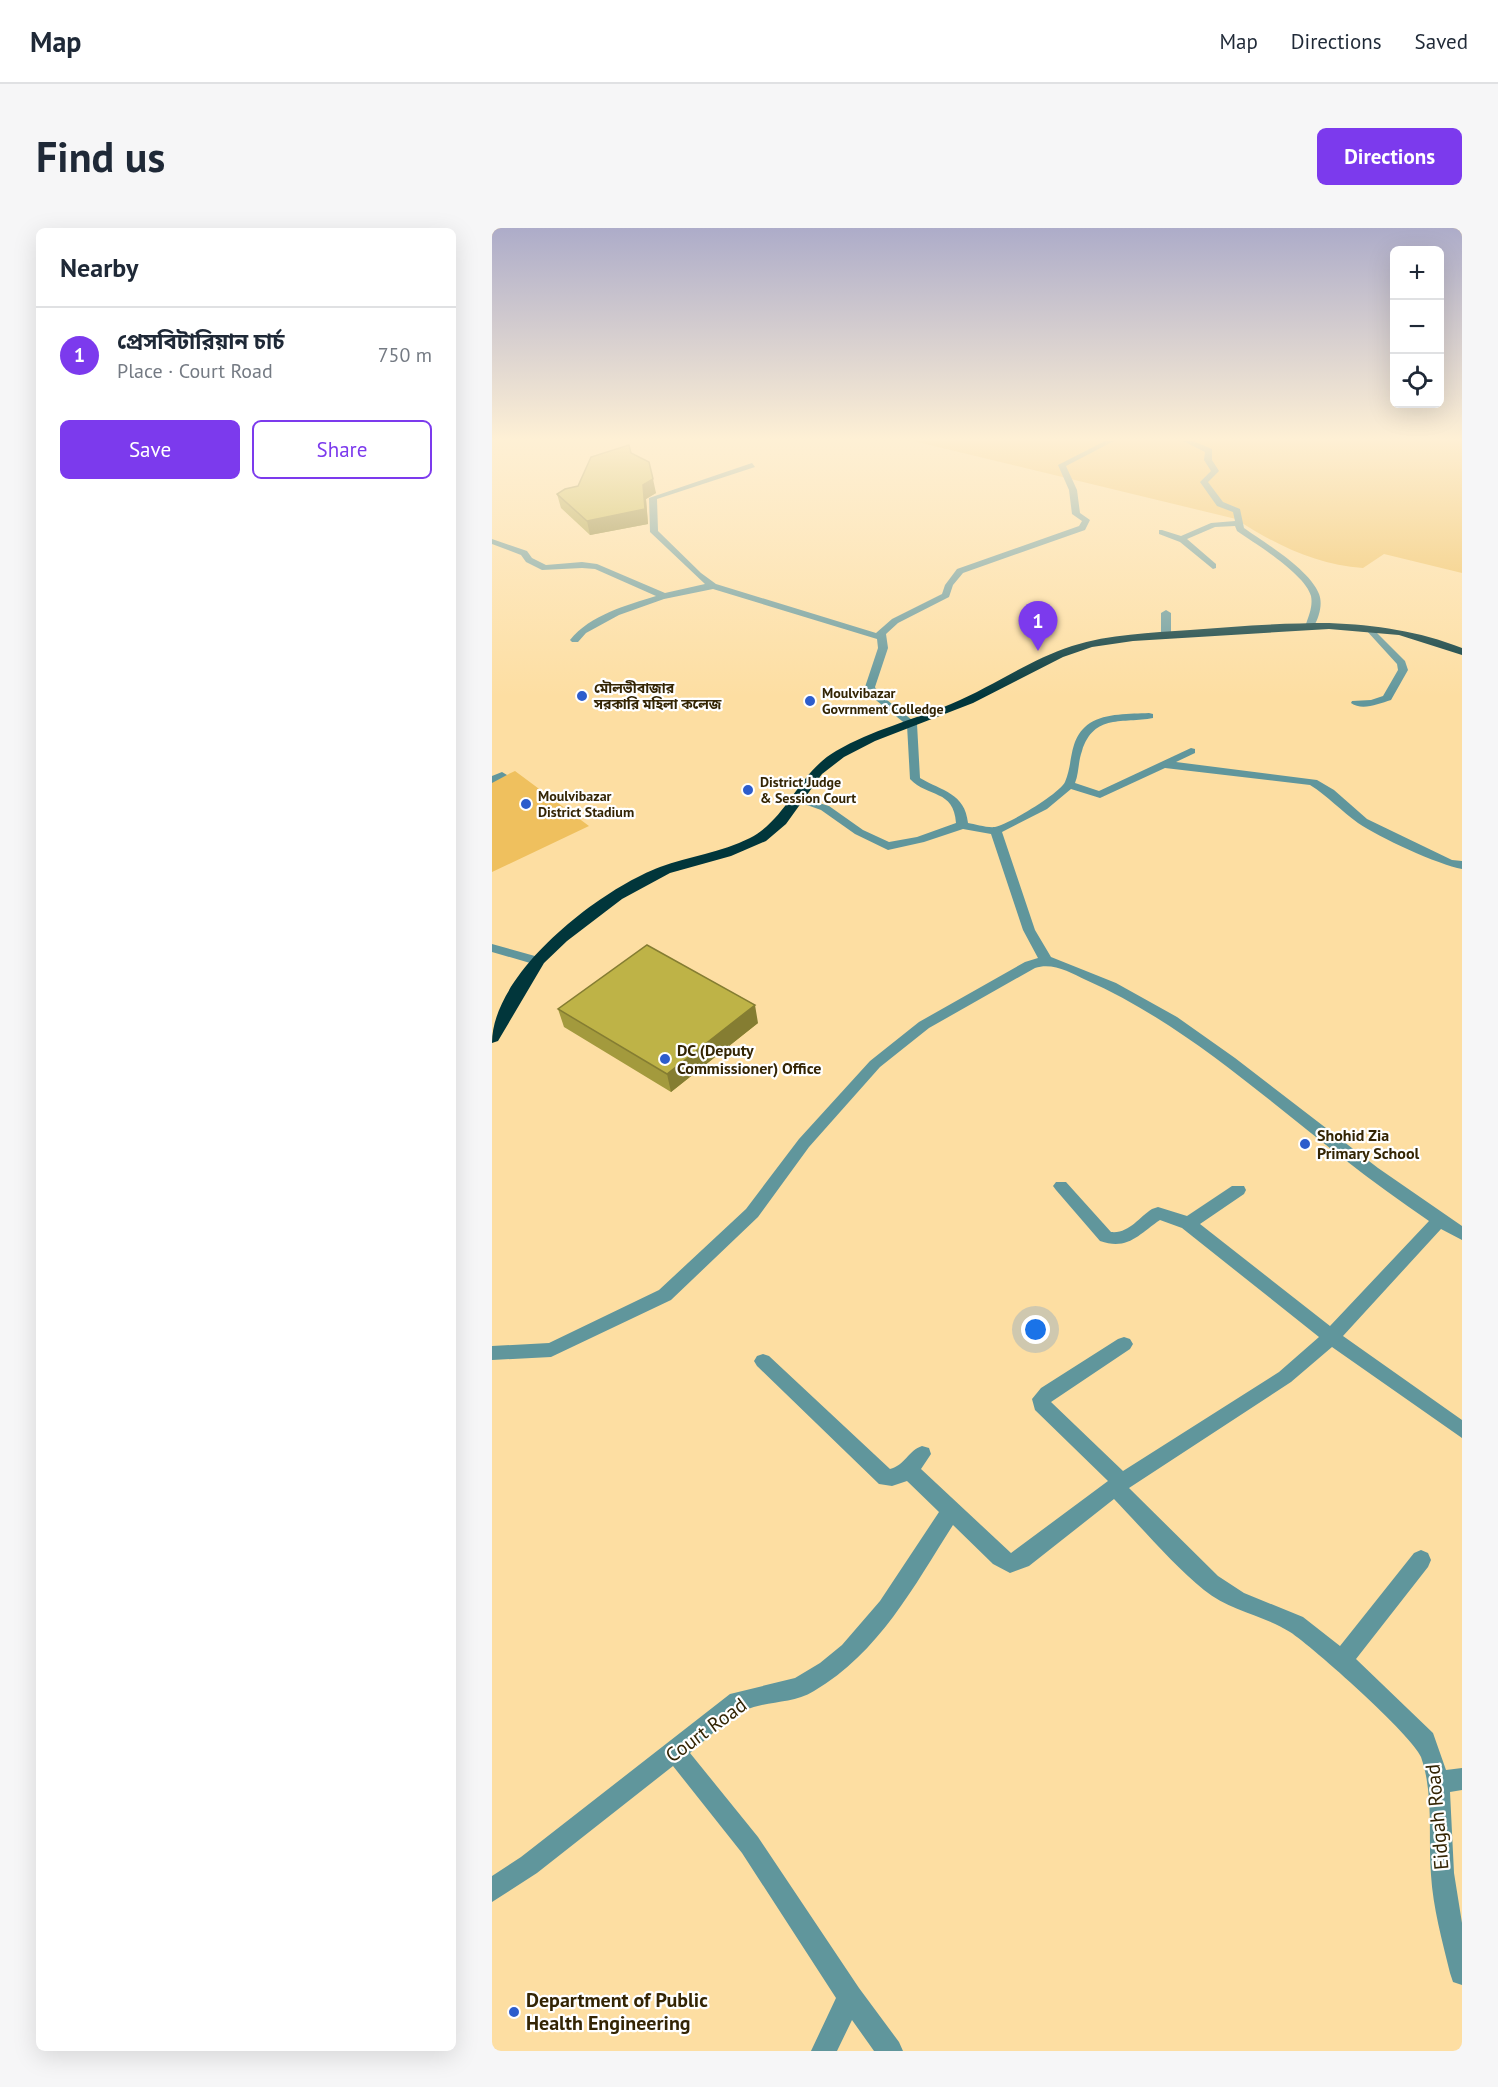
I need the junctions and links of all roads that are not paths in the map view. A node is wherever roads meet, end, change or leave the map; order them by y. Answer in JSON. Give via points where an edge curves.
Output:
{"nodes":[{"id":1,"x":654,"y":526,"type":"edge"},
{"id":2,"x":1083,"y":526,"type":"edge"},
{"id":3,"x":1211,"y":526,"type":"edge"},
{"id":4,"x":1238,"y":526,"type":"edge"},
{"id":5,"x":1162,"y":532,"type":"dead end"},
{"id":6,"x":1181,"y":539,"type":"junction"},
{"id":7,"x":492,"y":542,"type":"edge"},
{"id":8,"x":1213,"y":566,"type":"dead end"},
{"id":9,"x":713,"y":586,"type":"junction"},
{"id":10,"x":666,"y":597,"type":"junction"},
{"id":11,"x":1166,"y":613,"type":"dead end"},
{"id":12,"x":1311,"y":624,"type":"junction"},
{"id":13,"x":1371,"y":630,"type":"junction"},
{"id":14,"x":1166,"y":635,"type":"junction"},
{"id":15,"x":879,"y":638,"type":"junction"},
{"id":16,"x":575,"y":640,"type":"dead end"},
{"id":17,"x":1462,"y":652,"type":"edge"},
{"id":18,"x":1356,"y":703,"type":"dead end"},
{"id":19,"x":1149,"y":716,"type":"dead end"},
{"id":20,"x":912,"y":723,"type":"junction"},
{"id":21,"x":1191,"y":751,"type":"dead end"},
{"id":22,"x":1164,"y":764,"type":"junction"},
{"id":23,"x":1068,"y":785,"type":"junction"},
{"id":24,"x":799,"y":800,"type":"junction"},
{"id":25,"x":962,"y":825,"type":"junction"},
{"id":26,"x":996,"y":831,"type":"junction"},
{"id":27,"x":1462,"y":865,"type":"edge"},
{"id":28,"x":492,"y":948,"type":"edge"},
{"id":29,"x":1046,"y":960,"type":"junction"},
{"id":30,"x":537,"y":961,"type":"junction"},
{"id":31,"x":492,"y":1037,"type":"edge"},
{"id":32,"x":1061,"y":1186,"type":"dead end"},
{"id":33,"x":1238,"y":1190,"type":"dead end"},
{"id":34,"x":1440,"y":1220,"type":"junction"},
{"id":35,"x":1188,"y":1224,"type":"junction"},
{"id":36,"x":1462,"y":1234,"type":"edge"},
{"id":37,"x":1331,"y":1337,"type":"junction"},
{"id":38,"x":1124,"y":1344,"type":"dead end"},
{"id":39,"x":492,"y":1353,"type":"edge"},
{"id":40,"x":763,"y":1361,"type":"dead end"},
{"id":41,"x":1462,"y":1430,"type":"edge"},
{"id":42,"x":922,"y":1454,"type":"dead end"},
{"id":43,"x":908,"y":1470,"type":"junction"},
{"id":44,"x":1118,"y":1485,"type":"junction"},
{"id":45,"x":950,"y":1512,"type":"junction"},
{"id":46,"x":1421,"y":1560,"type":"dead end"},
{"id":47,"x":1342,"y":1660,"type":"junction"},
{"id":48,"x":675,"y":1751,"type":"junction"},
{"id":49,"x":1462,"y":1779,"type":"edge"},
{"id":50,"x":1437,"y":1782,"type":"junction"},
{"id":51,"x":492,"y":1890,"type":"edge"},
{"id":52,"x":1462,"y":1973,"type":"edge"},
{"id":53,"x":850,"y":1997,"type":"junction"},
{"id":54,"x":825,"y":2051,"type":"edge"},
{"id":55,"x":890,"y":2051,"type":"edge"}],
"edges":[{"from":1,"to":9,"type":"street","via":[[654,531],[698,576]]},
{"from":2,"to":15,"type":"street","via":[[960,572],[946,595],[895,621]]},
{"from":3,"to":6,"type":"street"},
{"from":4,"to":12,"type":"street","via":[[1274,553],[1313,591],[1316,606]]},
{"from":5,"to":6,"type":"street"},
{"from":6,"to":8,"type":"street"},
{"from":7,"to":10,"type":"street","via":[[524,553],[545,568],[590,566]]},
{"from":9,"to":10,"type":"street","via":[[699,586]]},
{"from":9,"to":15,"type":"street"},
{"from":10,"to":16,"type":"street","via":[[589,626]]},
{"from":11,"to":14,"type":"street"},
{"from":12,"to":13,"type":"highway"},
{"from":12,"to":14,"type":"highway"},
{"from":13,"to":17,"type":"highway","via":[[1432,639]]},
{"from":13,"to":18,"type":"street","via":[[1404,670],[1387,698]]},
{"from":14,"to":20,"type":"highway","via":[[1073,649],[971,700]]},
{"from":15,"to":20,"type":"street","via":[[883,648],[870,687],[878,698]]},
{"from":19,"to":23,"type":"street","via":[[1108,717],[1088,730],[1077,748]]},
{"from":20,"to":24,"type":"highway","via":[[825,764]]},
{"from":20,"to":25,"type":"street","via":[[915,779],[955,801],[962,814]]},
{"from":21,"to":22,"type":"street"},
{"from":22,"to":23,"type":"street","via":[[1100,795]]},
{"from":22,"to":27,"type":"street","via":[[1313,782],[1363,821],[1449,863]]},
{"from":23,"to":26,"type":"street","via":[[1038,810]]},
{"from":24,"to":25,"type":"street","via":[[825,808],[888,846]]},
{"from":24,"to":30,"type":"highway","via":[[783,821],[762,838],[662,870],[563,935]]},
{"from":25,"to":26,"type":"street"},
{"from":26,"to":29,"type":"street","via":[[1029,930]]},
{"from":28,"to":30,"type":"street"},
{"from":29,"to":34,"type":"street","via":[[1114,986],[1162,1013]]},
{"from":29,"to":39,"type":"street","via":[[1030,965],[924,1026],[875,1064],[804,1143],[752,1213],[665,1295],[551,1350]]},
{"from":30,"to":31,"type":"highway"},
{"from":32,"to":35,"type":"street","via":[[1106,1237],[1116,1240],[1140,1231],[1158,1213]]},
{"from":33,"to":35,"type":"street"},
{"from":34,"to":36,"type":"street"},
{"from":34,"to":37,"type":"street"},
{"from":35,"to":37,"type":"street"},
{"from":37,"to":41,"type":"street"},
{"from":37,"to":44,"type":"street","via":[[1285,1377]]},
{"from":38,"to":44,"type":"street","name":"Eidgah Road","via":[[1041,1399],[1041,1404]]},
{"from":40,"to":43,"type":"street","via":[[880,1473],[894,1478]]},
{"from":42,"to":43,"type":"street"},
{"from":43,"to":45,"type":"street"},
{"from":44,"to":45,"type":"street","via":[[1022,1559],[1010,1563]]},
{"from":44,"to":47,"type":"street","name":"Eidgah Road","via":[[1210,1583],[1237,1600],[1296,1624]]},
{"from":45,"to":48,"type":"street","name":"Court Road","via":[[880,1617],[834,1667],[802,1687],[738,1702]]},
{"from":46,"to":47,"type":"street"},
{"from":47,"to":50,"type":"street","name":"Eidgah Road","via":[[1425,1741]]},
{"from":48,"to":51,"type":"street","name":"Court Road"},
{"from":48,"to":53,"type":"street","via":[[750,1845]]},
{"from":49,"to":50,"type":"street"},
{"from":50,"to":52,"type":"street","name":"Eidgah Road","via":[[1444,1891]]},
{"from":53,"to":54,"type":"street"},
{"from":53,"to":55,"type":"street"}]}
